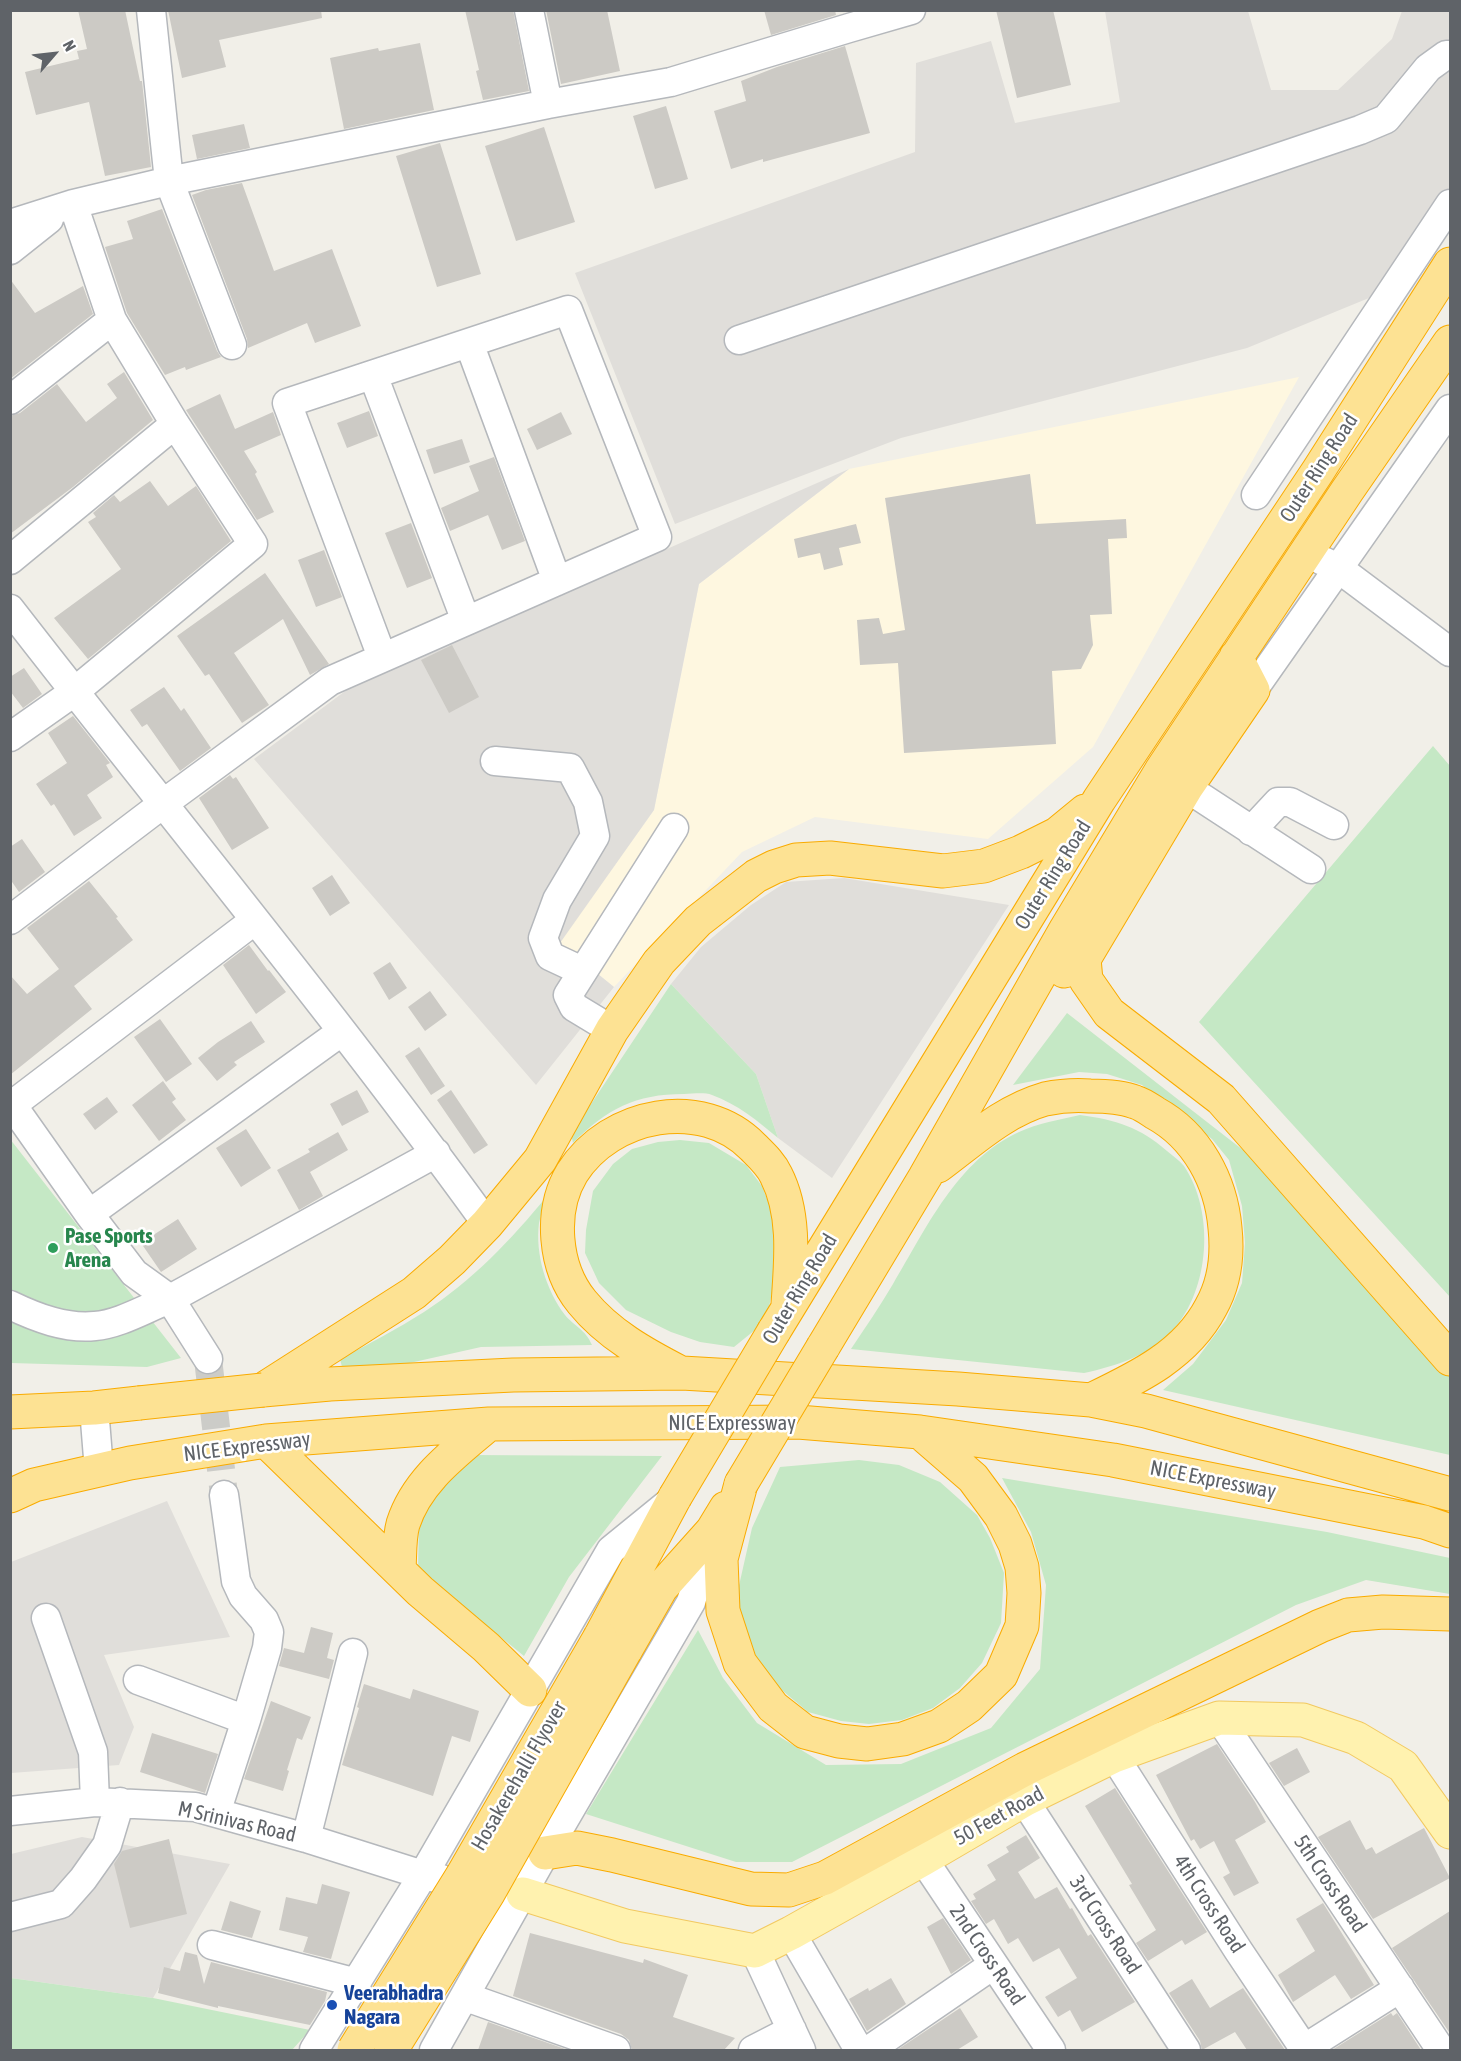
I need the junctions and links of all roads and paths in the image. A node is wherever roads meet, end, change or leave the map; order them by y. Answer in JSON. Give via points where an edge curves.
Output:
{"nodes":[{"id":1,"x":151,"y":10,"type":"edge"},
{"id":2,"x":529,"y":10,"type":"edge"},
{"id":3,"x":911,"y":10,"type":"edge"},
{"id":4,"x":1450,"y":55,"type":"edge"},
{"id":5,"x":548,"y":104,"type":"junction"},
{"id":6,"x":169,"y":181,"type":"junction"},
{"id":7,"x":1450,"y":204,"type":"edge"},
{"id":8,"x":68,"y":206,"type":"junction"},
{"id":9,"x":11,"y":230,"type":"edge"},
{"id":10,"x":1450,"y":264,"type":"edge"},
{"id":11,"x":112,"y":320,"type":"junction"},
{"id":12,"x":739,"y":340,"type":"dead end"},
{"id":13,"x":469,"y":342,"type":"junction"},
{"id":14,"x":1450,"y":342,"type":"edge"},
{"id":15,"x":232,"y":345,"type":"dead end"},
{"id":16,"x":373,"y":375,"type":"junction"},
{"id":17,"x":10,"y":400,"type":"edge"},
{"id":18,"x":1450,"y":409,"type":"edge"},
{"id":19,"x":175,"y":424,"type":"junction"},
{"id":20,"x":1256,"y":495,"type":"dead end"},
{"id":21,"x":1305,"y":553,"type":"junction"},
{"id":22,"x":10,"y":560,"type":"edge"},
{"id":23,"x":1338,"y":568,"type":"junction"},
{"id":24,"x":557,"y":581,"type":"junction"},
{"id":25,"x":10,"y":609,"type":"edge"},
{"id":26,"x":466,"y":621,"type":"junction"},
{"id":27,"x":379,"y":649,"type":"dead end"},
{"id":28,"x":1450,"y":652,"type":"edge"},
{"id":29,"x":1236,"y":657,"type":"junction"},
{"id":30,"x":1253,"y":690,"type":"junction"},
{"id":31,"x":74,"y":692,"type":"junction"},
{"id":32,"x":10,"y":737,"type":"edge"},
{"id":33,"x":495,"y":760,"type":"dead end"},
{"id":34,"x":1173,"y":780,"type":"junction"},
{"id":35,"x":1099,"y":800,"type":"junction"},
{"id":36,"x":164,"y":803,"type":"junction"},
{"id":37,"x":1334,"y":825,"type":"dead end"},
{"id":38,"x":674,"y":828,"type":"dead end"},
{"id":39,"x":1251,"y":831,"type":"junction"},
{"id":40,"x":1311,"y":869,"type":"dead end"},
{"id":41,"x":10,"y":920,"type":"edge"},
{"id":42,"x":255,"y":920,"type":"junction"},
{"id":43,"x":1084,"y":959,"type":"junction"},
{"id":44,"x":582,"y":971,"type":"junction"},
{"id":45,"x":1030,"y":992,"type":"junction"},
{"id":46,"x":612,"y":1030,"type":"junction"},
{"id":47,"x":341,"y":1032,"type":"junction"},
{"id":48,"x":11,"y":1104,"type":"edge"},
{"id":49,"x":436,"y":1154,"type":"junction"},
{"id":50,"x":540,"y":1160,"type":"junction"},
{"id":51,"x":925,"y":1177,"type":"junction"},
{"id":52,"x":569,"y":1181,"type":"junction"},
{"id":53,"x":89,"y":1214,"type":"junction"},
{"id":54,"x":487,"y":1224,"type":"junction"},
{"id":55,"x":170,"y":1299,"type":"junction"},
{"id":56,"x":10,"y":1305,"type":"edge"},
{"id":57,"x":781,"y":1320,"type":"junction"},
{"id":58,"x":208,"y":1359,"type":"tunnel mouth"},
{"id":59,"x":1450,"y":1359,"type":"edge"},
{"id":60,"x":682,"y":1373,"type":"junction"},
{"id":61,"x":263,"y":1390,"type":"junction"},
{"id":62,"x":1091,"y":1400,"type":"junction"},
{"id":63,"x":94,"y":1408,"type":"junction"},
{"id":64,"x":10,"y":1412,"type":"edge"},
{"id":65,"x":489,"y":1424,"type":"junction"},
{"id":66,"x":921,"y":1432,"type":"junction"},
{"id":67,"x":266,"y":1441,"type":"junction"},
{"id":68,"x":99,"y":1470,"type":"junction"},
{"id":69,"x":741,"y":1484,"type":"junction"},
{"id":70,"x":1450,"y":1494,"type":"edge"},
{"id":71,"x":224,"y":1495,"type":"tunnel mouth"},
{"id":72,"x":10,"y":1496,"type":"edge"},
{"id":73,"x":675,"y":1497,"type":"junction"},
{"id":74,"x":712,"y":1531,"type":"junction"},
{"id":75,"x":1450,"y":1531,"type":"edge"},
{"id":76,"x":399,"y":1570,"type":"junction"},
{"id":77,"x":1450,"y":1614,"type":"edge"},
{"id":78,"x":46,"y":1618,"type":"dead end"},
{"id":79,"x":613,"y":1644,"type":"junction"},
{"id":80,"x":353,"y":1653,"type":"dead end"},
{"id":81,"x":138,"y":1680,"type":"dead end"},
{"id":82,"x":530,"y":1690,"type":"junction"},
{"id":83,"x":1219,"y":1718,"type":"junction"},
{"id":84,"x":246,"y":1720,"type":"junction"},
{"id":85,"x":1114,"y":1756,"type":"junction"},
{"id":86,"x":1024,"y":1800,"type":"junction"},
{"id":87,"x":107,"y":1802,"type":"junction"},
{"id":88,"x":10,"y":1811,"type":"edge"},
{"id":89,"x":216,"y":1813,"type":"junction"},
{"id":90,"x":1450,"y":1832,"type":"edge"},
{"id":91,"x":306,"y":1838,"type":"junction"},
{"id":92,"x":545,"y":1853,"type":"junction"},
{"id":93,"x":923,"y":1859,"type":"junction"},
{"id":94,"x":423,"y":1875,"type":"junction"},
{"id":95,"x":523,"y":1894,"type":"junction"},
{"id":96,"x":10,"y":1917,"type":"edge"},
{"id":97,"x":791,"y":1933,"type":"junction"},
{"id":98,"x":212,"y":1945,"type":"dead end"},
{"id":99,"x":755,"y":1951,"type":"junction"},
{"id":100,"x":993,"y":1965,"type":"junction"},
{"id":101,"x":357,"y":1983,"type":"junction"},
{"id":102,"x":1400,"y":1988,"type":"junction"},
{"id":103,"x":466,"y":1997,"type":"junction"},
{"id":104,"x":796,"y":2040,"type":"edge"},
{"id":105,"x":1046,"y":2049,"type":"edge"},
{"id":106,"x":314,"y":2050,"type":"edge"},
{"id":107,"x":354,"y":2050,"type":"edge"},
{"id":108,"x":391,"y":2050,"type":"edge"},
{"id":109,"x":434,"y":2050,"type":"edge"},
{"id":110,"x":616,"y":2050,"type":"edge"},
{"id":111,"x":753,"y":2050,"type":"edge"},
{"id":112,"x":859,"y":2050,"type":"edge"},
{"id":113,"x":869,"y":2050,"type":"edge"},
{"id":114,"x":1186,"y":2050,"type":"edge"},
{"id":115,"x":1304,"y":2050,"type":"edge"},
{"id":116,"x":1441,"y":2050,"type":"edge"}],
"edges":[{"from":1,"to":6,"type":"street"},
{"from":2,"to":5,"type":"street"},
{"from":3,"to":5,"type":"street","via":[[671,82]]},
{"from":4,"to":12,"type":"street","via":[[1428,68],[1386,119],[1360,130]]},
{"from":5,"to":6,"type":"street"},
{"from":6,"to":8,"type":"street"},
{"from":6,"to":15,"type":"street"},
{"from":7,"to":20,"type":"street"},
{"from":8,"to":9,"type":"street"},
{"from":8,"to":11,"type":"street"},
{"from":10,"to":35,"type":"highway","name":"Outer Ring Road"},
{"from":11,"to":17,"type":"street"},
{"from":11,"to":19,"type":"street"},
{"from":13,"to":16,"type":"street"},
{"from":13,"to":24,"type":"street"},
{"from":13,"to":24,"type":"street","via":[[568,310],[657,537]]},
{"from":14,"to":21,"type":"highway","name":"Outer Ring Road"},
{"from":16,"to":26,"type":"street"},
{"from":16,"to":27,"type":"street","via":[[287,403]]},
{"from":18,"to":23,"type":"street"},
{"from":19,"to":22,"type":"street"},
{"from":19,"to":31,"type":"street","via":[[253,544]]},
{"from":21,"to":23,"type":"street"},
{"from":21,"to":29,"type":"highway","name":"Outer Ring Road"},
{"from":23,"to":28,"type":"street"},
{"from":23,"to":30,"type":"street"},
{"from":24,"to":26,"type":"street"},
{"from":25,"to":31,"type":"street"},
{"from":26,"to":36,"type":"street","via":[[330,681]]},
{"from":29,"to":30,"type":"highway"},
{"from":29,"to":34,"type":"highway","name":"Outer Ring Road"},
{"from":30,"to":34,"type":"highway"},
{"from":31,"to":32,"type":"street"},
{"from":31,"to":36,"type":"street"},
{"from":33,"to":44,"type":"street","via":[[570,768],[588,802],[595,836],[557,900],[543,938],[550,956]]},
{"from":34,"to":39,"type":"street"},
{"from":34,"to":43,"type":"highway"},
{"from":34,"to":45,"type":"highway","name":"Outer Ring Road"},
{"from":35,"to":46,"type":"highway","via":[[1057,834],[984,866],[943,871],[830,858],[796,860],[774,867],[756,876],[698,921],[659,962]]},
{"from":35,"to":57,"type":"highway","name":"Outer Ring Road"},
{"from":36,"to":41,"type":"street"},
{"from":36,"to":42,"type":"street"},
{"from":37,"to":39,"type":"street","via":[[1290,802],[1278,802]]},
{"from":38,"to":44,"type":"street"},
{"from":39,"to":40,"type":"street"},
{"from":42,"to":47,"type":"street"},
{"from":42,"to":48,"type":"street"},
{"from":43,"to":45,"type":"highway"},
{"from":43,"to":59,"type":"highway","via":[[1086,980],[1109,1013],[1221,1099]]},
{"from":44,"to":46,"type":"street","via":[[567,995],[574,1007]]},
{"from":45,"to":51,"type":"highway","name":"Outer Ring Road"},
{"from":46,"to":50,"type":"highway"},
{"from":47,"to":49,"type":"street"},
{"from":47,"to":53,"type":"street"},
{"from":48,"to":53,"type":"street"},
{"from":49,"to":54,"type":"street"},
{"from":49,"to":55,"type":"street"},
{"from":50,"to":52,"type":"highway"},
{"from":50,"to":54,"type":"highway"},
{"from":51,"to":62,"type":"highway","via":[[991,1125],[1017,1110],[1046,1099],[1074,1095],[1136,1102],[1170,1121],[1198,1149],[1214,1178],[1224,1214],[1224,1278],[1211,1308],[1195,1332],[1177,1349],[1154,1368]]},
{"from":51,"to":69,"type":"highway","name":"Outer Ring Road","bridge":true},
{"from":52,"to":57,"type":"highway","via":[[586,1156],[608,1138],[653,1118],[681,1115],[708,1120],[742,1136],[775,1173],[785,1198],[791,1259]]},
{"from":52,"to":60,"type":"highway","via":[[557,1224],[558,1250],[581,1301],[623,1340]]},
{"from":53,"to":55,"type":"street","via":[[134,1273]]},
{"from":54,"to":61,"type":"highway","via":[[414,1293]]},
{"from":55,"to":56,"type":"street","via":[[96,1326],[70,1326]]},
{"from":55,"to":58,"type":"street"},
{"from":57,"to":73,"type":"highway","name":"Outer Ring Road","bridge":true},
{"from":60,"to":61,"type":"highway","name":"NICE Expressway","via":[[513,1375]]},
{"from":60,"to":62,"type":"highway","name":"NICE Expressway"},
{"from":61,"to":63,"type":"highway","name":"NICE Expressway","bridge":true},
{"from":62,"to":70,"type":"highway","name":"NICE Expressway","via":[[1146,1411]]},
{"from":63,"to":64,"type":"highway","name":"NICE Expressway"},
{"from":63,"to":68,"type":"street"},
{"from":65,"to":66,"type":"highway","name":"NICE Expressway","via":[[798,1422]]},
{"from":65,"to":67,"type":"highway","name":"NICE Expressway"},
{"from":65,"to":76,"type":"highway","via":[[431,1475],[414,1499],[403,1526]]},
{"from":66,"to":69,"type":"highway","via":[[973,1478],[1001,1516],[1022,1567],[1023,1615],[1001,1675],[969,1706],[939,1726],[903,1739],[867,1744],[805,1732],[773,1707],[740,1663],[723,1611],[720,1559]]},
{"from":66,"to":75,"type":"highway","name":"NICE Expressway","via":[[1113,1460],[1424,1522]]},
{"from":67,"to":68,"type":"highway","name":"NICE Expressway"},
{"from":67,"to":76,"type":"highway"},
{"from":68,"to":72,"type":"highway","name":"NICE Expressway","via":[[34,1485]]},
{"from":69,"to":74,"type":"highway","name":"Outer Ring Road"},
{"from":71,"to":84,"type":"street","via":[[236,1581],[269,1632]]},
{"from":73,"to":79,"type":"highway","name":"Hosakerehalli Flyover"},
{"from":73,"to":82,"type":"street","via":[[612,1550]]},
{"from":74,"to":79,"type":"highway","name":"Hosakerehalli Flyover"},
{"from":74,"to":92,"type":"street","via":[[691,1602]]},
{"from":76,"to":82,"type":"highway"},
{"from":77,"to":92,"type":"highway","via":[[1348,1615],[1320,1626],[1025,1768],[825,1878],[789,1890],[751,1889],[577,1848]]},
{"from":78,"to":87,"type":"street"},
{"from":79,"to":107,"type":"highway","name":"Hosakerehalli Flyover","bridge":true,"via":[[462,1875]]},
{"from":79,"to":108,"type":"highway","name":"Hosakerehalli Flyover","bridge":true,"via":[[489,1892]]},
{"from":80,"to":91,"type":"street"},
{"from":81,"to":84,"type":"street"},
{"from":82,"to":94,"type":"street"},
{"from":83,"to":85,"type":"main road","name":"50 Feet Road"},
{"from":83,"to":90,"type":"main road","name":"50 Feet Road","via":[[1303,1720],[1356,1738],[1403,1766]]},
{"from":83,"to":102,"type":"street","name":"5th Cross Road"},
{"from":84,"to":89,"type":"street"},
{"from":85,"to":86,"type":"main road","name":"50 Feet Road"},
{"from":85,"to":115,"type":"street","name":"4th Cross Road"},
{"from":86,"to":93,"type":"main road","name":"50 Feet Road"},
{"from":86,"to":114,"type":"street","name":"3rd Cross Road"},
{"from":87,"to":88,"type":"street","name":"M Srinivas Road"},
{"from":87,"to":89,"type":"street","name":"M Srinivas Road","via":[[195,1807]]},
{"from":87,"to":96,"type":"street","via":[[106,1845],[83,1879],[61,1904]]},
{"from":89,"to":91,"type":"street","name":"M Srinivas Road"},
{"from":91,"to":94,"type":"street","name":"M Srinivas Road"},
{"from":92,"to":95,"type":"street"},
{"from":93,"to":97,"type":"main road","name":"50 Feet Road"},
{"from":93,"to":100,"type":"street","name":"2nd Cross Road"},
{"from":94,"to":95,"type":"street","name":"M Srinivas Road"},
{"from":94,"to":101,"type":"street"},
{"from":95,"to":99,"type":"main road","via":[[625,1926]]},
{"from":95,"to":103,"type":"street"},
{"from":97,"to":99,"type":"main road","name":"50 Feet Road"},
{"from":97,"to":112,"type":"street"},
{"from":98,"to":101,"type":"street"},
{"from":99,"to":104,"type":"street"},
{"from":100,"to":105,"type":"street","name":"2nd Cross Road"},
{"from":100,"to":113,"type":"street"},
{"from":101,"to":106,"type":"street"},
{"from":102,"to":115,"type":"street"},
{"from":102,"to":116,"type":"street","name":"5th Cross Road"},
{"from":103,"to":109,"type":"street"},
{"from":103,"to":110,"type":"street"},
{"from":104,"to":111,"type":"street"}]}
